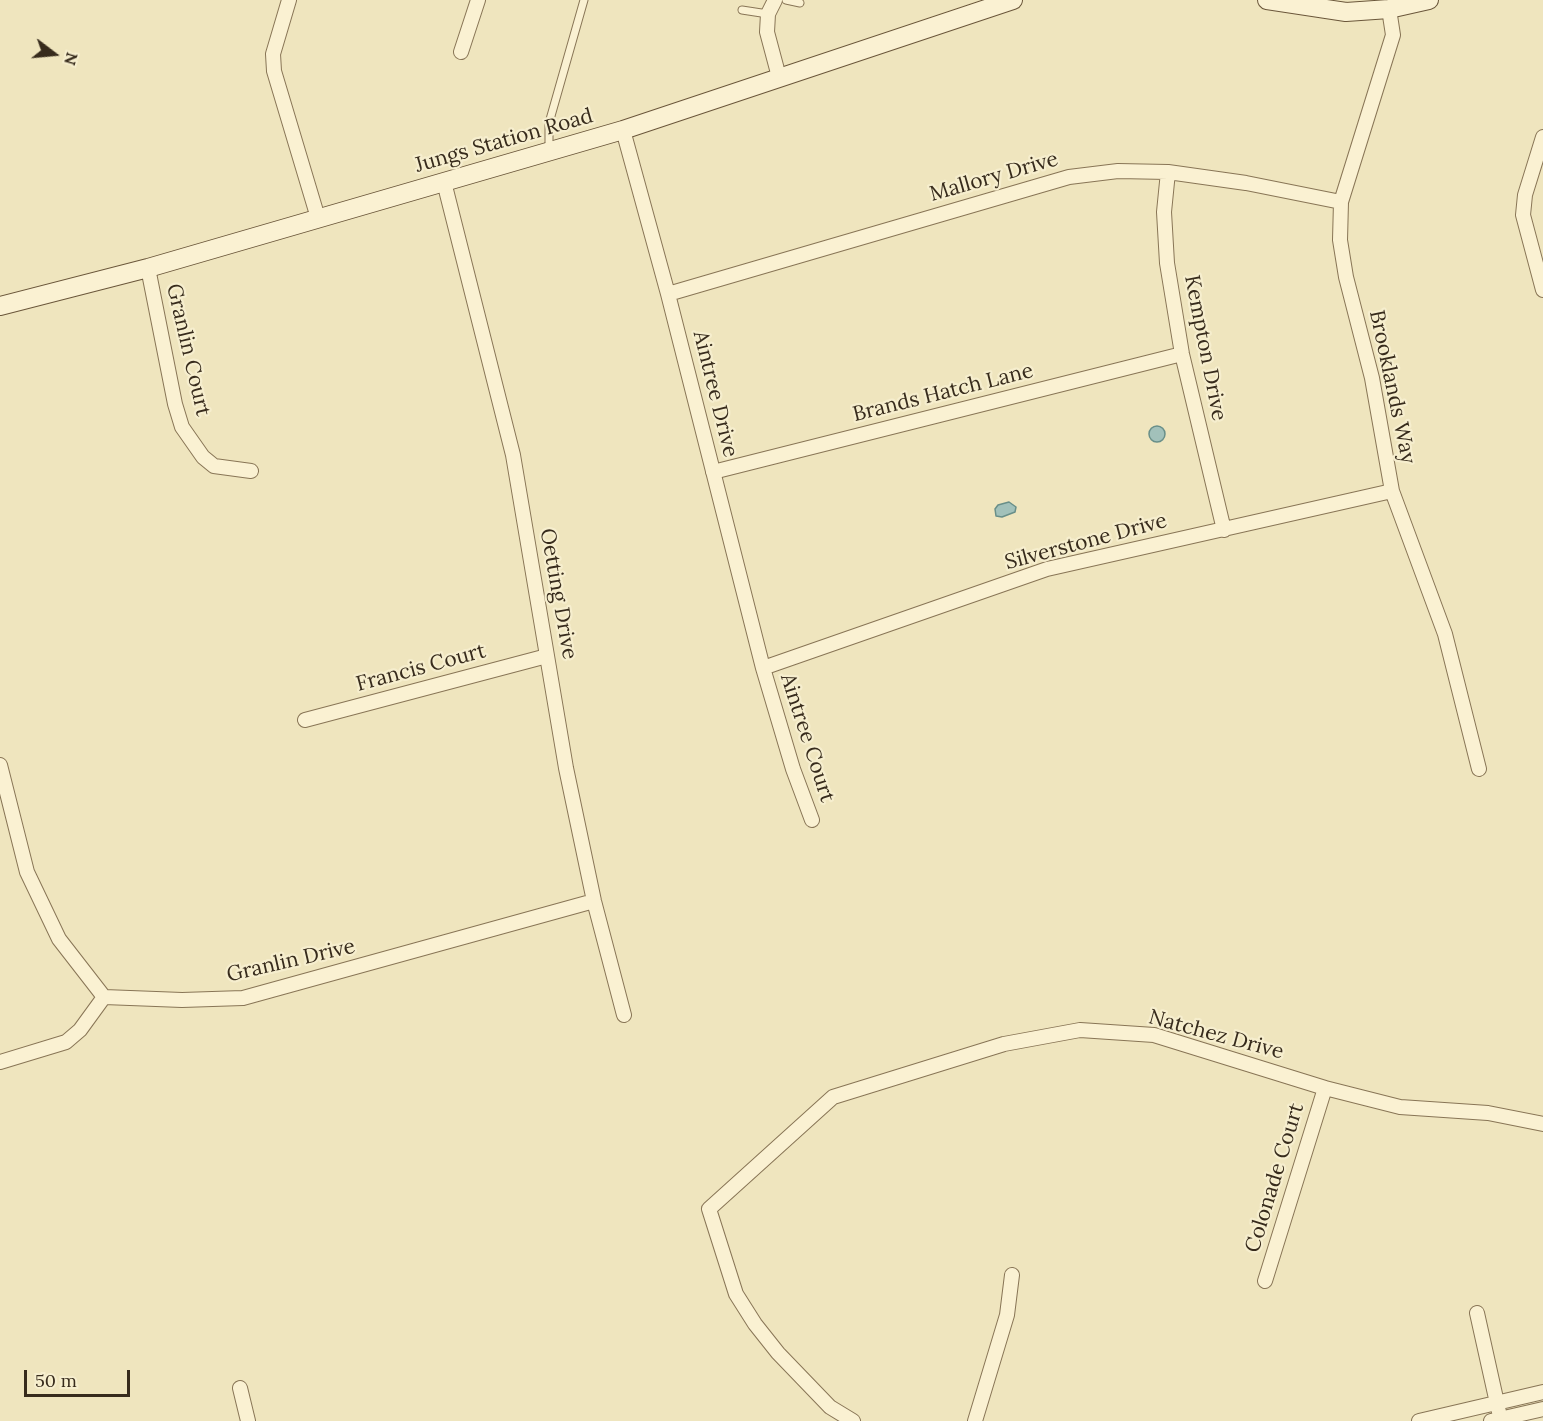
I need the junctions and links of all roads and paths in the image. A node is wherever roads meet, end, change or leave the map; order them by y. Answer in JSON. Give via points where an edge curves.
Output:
{"nodes":[{"id":1,"x":289,"y":0,"type":"edge"},
{"id":2,"x":478,"y":0,"type":"edge"},
{"id":3,"x":584,"y":0,"type":"edge"},
{"id":4,"x":775,"y":0,"type":"edge"},
{"id":5,"x":786,"y":0,"type":"edge"},
{"id":6,"x":1014,"y":0,"type":"edge"},
{"id":7,"x":1267,"y":0,"type":"edge"},
{"id":8,"x":1429,"y":0,"type":"edge"},
{"id":9,"x":800,"y":3,"type":"dead end"},
{"id":10,"x":1389,"y":9,"type":"junction"},
{"id":11,"x":742,"y":10,"type":"dead end"},
{"id":12,"x":768,"y":14,"type":"junction"},
{"id":13,"x":461,"y":52,"type":"dead end"},
{"id":14,"x":779,"y":77,"type":"junction"},
{"id":15,"x":623,"y":130,"type":"junction"},
{"id":16,"x":1543,"y":137,"type":"edge"},
{"id":17,"x":549,"y":152,"type":"junction"},
{"id":18,"x":1168,"y":172,"type":"junction"},
{"id":19,"x":444,"y":182,"type":"junction"},
{"id":20,"x":1341,"y":202,"type":"junction"},
{"id":21,"x":318,"y":218,"type":"junction"},
{"id":22,"x":148,"y":268,"type":"junction"},
{"id":23,"x":1542,"y":286,"type":"edge"},
{"id":24,"x":668,"y":294,"type":"junction"},
{"id":25,"x":0,"y":306,"type":"edge"},
{"id":26,"x":1182,"y":354,"type":"junction"},
{"id":27,"x":251,"y":471,"type":"dead end"},
{"id":28,"x":713,"y":472,"type":"junction"},
{"id":29,"x":1392,"y":491,"type":"junction"},
{"id":30,"x":1224,"y":530,"type":"junction"},
{"id":31,"x":547,"y":656,"type":"junction"},
{"id":32,"x":763,"y":668,"type":"junction"},
{"id":33,"x":304,"y":720,"type":"dead end"},
{"id":34,"x":0,"y":765,"type":"edge"},
{"id":35,"x":1479,"y":769,"type":"dead end"},
{"id":36,"x":812,"y":820,"type":"dead end"},
{"id":37,"x":594,"y":901,"type":"junction"},
{"id":38,"x":104,"y":998,"type":"junction"},
{"id":39,"x":624,"y":1014,"type":"dead end"},
{"id":40,"x":0,"y":1062,"type":"edge"},
{"id":41,"x":1325,"y":1088,"type":"junction"},
{"id":42,"x":1543,"y":1124,"type":"edge"},
{"id":43,"x":1012,"y":1275,"type":"dead end"},
{"id":44,"x":1265,"y":1281,"type":"dead end"},
{"id":45,"x":1477,"y":1313,"type":"dead end"},
{"id":46,"x":240,"y":1388,"type":"dead end"},
{"id":47,"x":1543,"y":1392,"type":"edge"},
{"id":48,"x":1498,"y":1401,"type":"junction"},
{"id":49,"x":1543,"y":1409,"type":"edge"},
{"id":50,"x":1498,"y":1420,"type":"edge"},
{"id":51,"x":248,"y":1421,"type":"edge"},
{"id":52,"x":853,"y":1421,"type":"edge"},
{"id":53,"x":975,"y":1421,"type":"edge"},
{"id":54,"x":1419,"y":1421,"type":"edge"}],
"edges":[{"from":1,"to":21,"type":"street","via":[[273,54],[274,71]]},
{"from":2,"to":13,"type":"street"},
{"from":3,"to":17,"type":"lane","via":[[549,123]]},
{"from":4,"to":12,"type":"street"},
{"from":5,"to":9,"type":"lane"},
{"from":6,"to":14,"type":"main road","name":"Jungs Station Road"},
{"from":7,"to":10,"type":"main road","via":[[1346,12]]},
{"from":8,"to":10,"type":"main road"},
{"from":10,"to":20,"type":"street","name":"Brooklands Way","via":[[1393,35]]},
{"from":11,"to":12,"type":"lane"},
{"from":12,"to":14,"type":"street","via":[[767,32]]},
{"from":14,"to":15,"type":"main road","name":"Jungs Station Road"},
{"from":15,"to":17,"type":"main road","name":"Jungs Station Road"},
{"from":15,"to":24,"type":"street","name":"Aintree Drive"},
{"from":16,"to":23,"type":"street","via":[[1525,195],[1523,215]]},
{"from":17,"to":19,"type":"main road","name":"Jungs Station Road"},
{"from":18,"to":20,"type":"street","name":"Mallory Drive"},
{"from":18,"to":24,"type":"street","name":"Mallory Drive","via":[[1118,171],[1069,177]]},
{"from":18,"to":26,"type":"street","name":"Kempton Drive","via":[[1164,212],[1167,262]]},
{"from":19,"to":21,"type":"main road","name":"Jungs Station Road"},
{"from":19,"to":31,"type":"street","name":"Oetting Drive","via":[[513,455]]},
{"from":20,"to":29,"type":"street","name":"Brooklands Way","via":[[1340,240],[1346,277],[1372,378]]},
{"from":21,"to":22,"type":"main road","name":"Jungs Station Road"},
{"from":22,"to":25,"type":"main road","name":"Jungs Station Road"},
{"from":22,"to":27,"type":"street","name":"Granlin Court","via":[[182,427],[214,466]]},
{"from":24,"to":28,"type":"street","name":"Aintree Drive"},
{"from":26,"to":28,"type":"street","name":"Brands Hatch Lane"},
{"from":26,"to":30,"type":"street","name":"Kempton Drive"},
{"from":28,"to":32,"type":"street","name":"Aintree Drive"},
{"from":29,"to":30,"type":"street","name":"Silverstone Drive"},
{"from":29,"to":35,"type":"street","name":"Brooklands Way","via":[[1445,634]]},
{"from":30,"to":32,"type":"street","name":"Silverstone Drive","via":[[1047,569]]},
{"from":31,"to":33,"type":"street","name":"Francis Court"},
{"from":31,"to":37,"type":"street","name":"Oetting Drive"},
{"from":32,"to":36,"type":"street","name":"Aintree Court"},
{"from":34,"to":38,"type":"street","via":[[27,872],[59,939]]},
{"from":37,"to":38,"type":"street","name":"Granlin Drive","via":[[243,998]]},
{"from":37,"to":39,"type":"street","name":"Oetting Drive"},
{"from":38,"to":40,"type":"street","via":[[66,1042]]},
{"from":41,"to":42,"type":"street","name":"Natchez Drive","via":[[1400,1107],[1488,1113]]},
{"from":41,"to":44,"type":"street","name":"Colonade Court"},
{"from":41,"to":52,"type":"street","name":"Natchez Drive","via":[[1154,1035],[1080,1030],[1004,1044],[833,1097],[709,1209],[736,1294],[755,1324],[830,1407]]},
{"from":43,"to":53,"type":"street","via":[[1007,1315]]},
{"from":45,"to":48,"type":"street"},
{"from":46,"to":51,"type":"street"},
{"from":47,"to":48,"type":"street"},
{"from":48,"to":50,"type":"street"},
{"from":48,"to":54,"type":"street"},
{"from":49,"to":50,"type":"street"}]}
